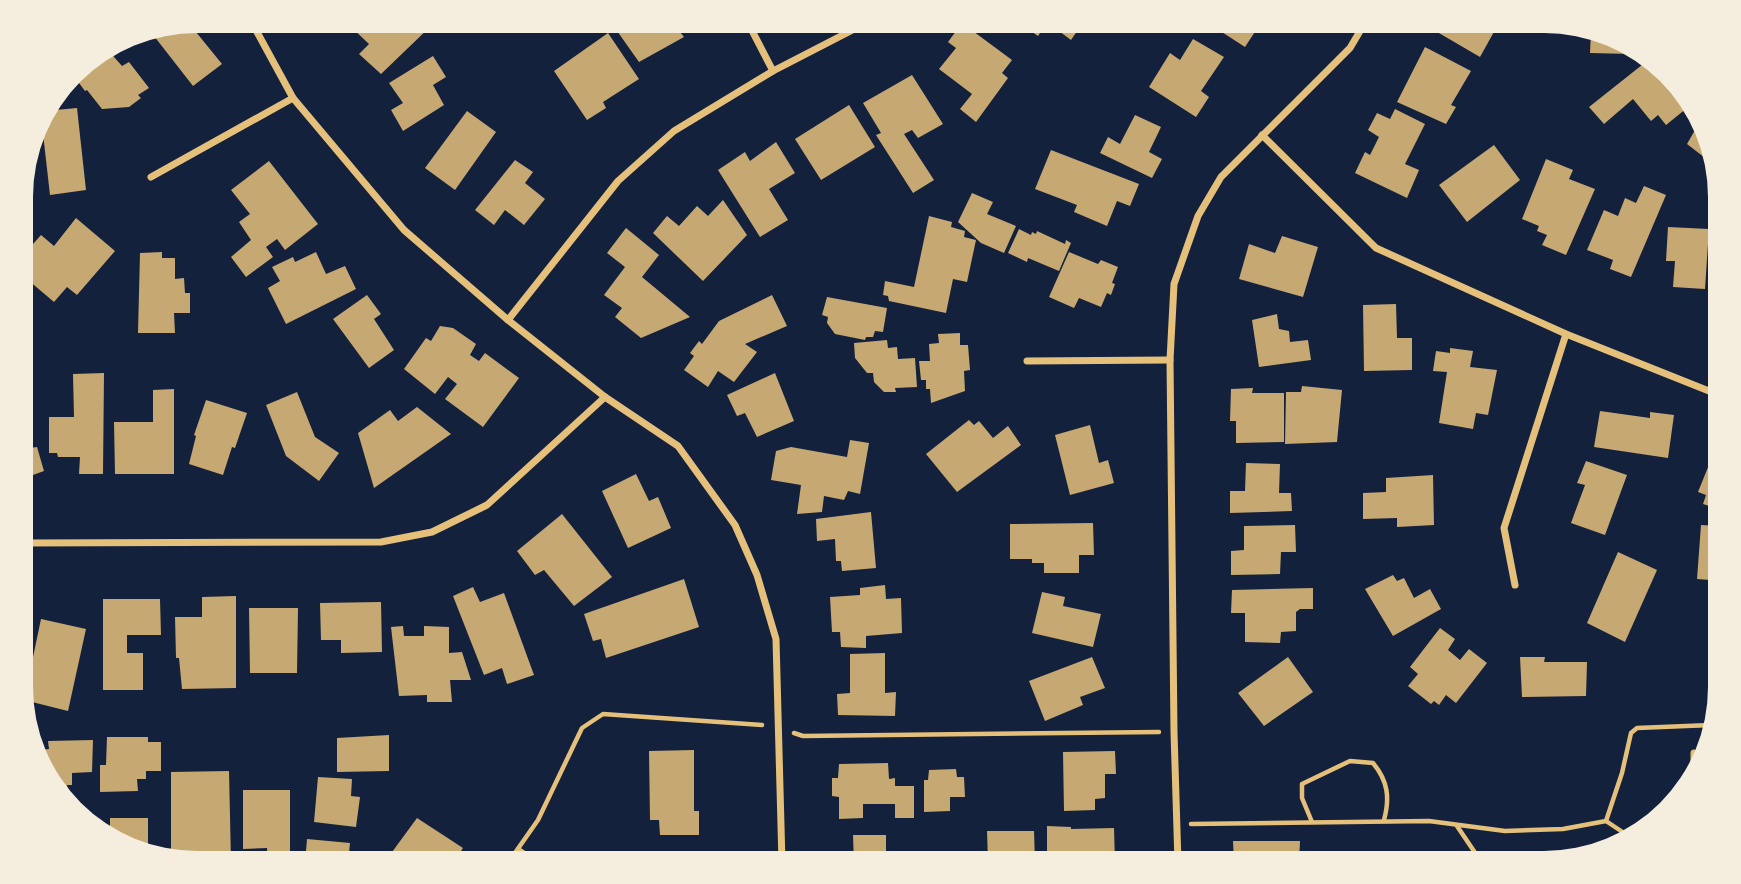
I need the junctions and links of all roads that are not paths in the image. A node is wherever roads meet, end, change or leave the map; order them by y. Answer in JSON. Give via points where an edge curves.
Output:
{"nodes":[{"id":1,"x":258,"y":33,"type":"edge"},
{"id":2,"x":753,"y":33,"type":"edge"},
{"id":3,"x":847,"y":33,"type":"edge"},
{"id":4,"x":1359,"y":33,"type":"edge"},
{"id":5,"x":773,"y":71,"type":"junction"},
{"id":6,"x":293,"y":98,"type":"junction"},
{"id":7,"x":1262,"y":135,"type":"junction"},
{"id":8,"x":151,"y":177,"type":"dead end"},
{"id":9,"x":508,"y":320,"type":"junction"},
{"id":10,"x":1566,"y":334,"type":"junction"},
{"id":11,"x":1170,"y":360,"type":"junction"},
{"id":12,"x":1027,"y":361,"type":"dead end"},
{"id":13,"x":1708,"y":391,"type":"edge"},
{"id":14,"x":605,"y":397,"type":"junction"},
{"id":15,"x":33,"y":543,"type":"edge"},
{"id":16,"x":1515,"y":585,"type":"dead end"},
{"id":17,"x":1178,"y":850,"type":"edge"},
{"id":18,"x":782,"y":851,"type":"edge"}],
"edges":[{"from":1,"to":6,"type":"street"},
{"from":2,"to":5,"type":"street"},
{"from":3,"to":5,"type":"street"},
{"from":4,"to":7,"type":"street","via":[[1350,48]]},
{"from":5,"to":9,"type":"street","via":[[674,131],[618,181]]},
{"from":6,"to":8,"type":"street"},
{"from":6,"to":9,"type":"street","via":[[404,230]]},
{"from":7,"to":10,"type":"street","via":[[1376,248]]},
{"from":7,"to":11,"type":"street","via":[[1221,177],[1198,216],[1174,284]]},
{"from":9,"to":14,"type":"street"},
{"from":10,"to":13,"type":"street"},
{"from":10,"to":16,"type":"street","via":[[1504,528]]},
{"from":11,"to":12,"type":"street"},
{"from":11,"to":17,"type":"street"},
{"from":14,"to":15,"type":"street","via":[[487,505],[432,532],[381,542]]},
{"from":14,"to":18,"type":"street","via":[[678,446],[735,525],[757,575],[776,639]]}]}
